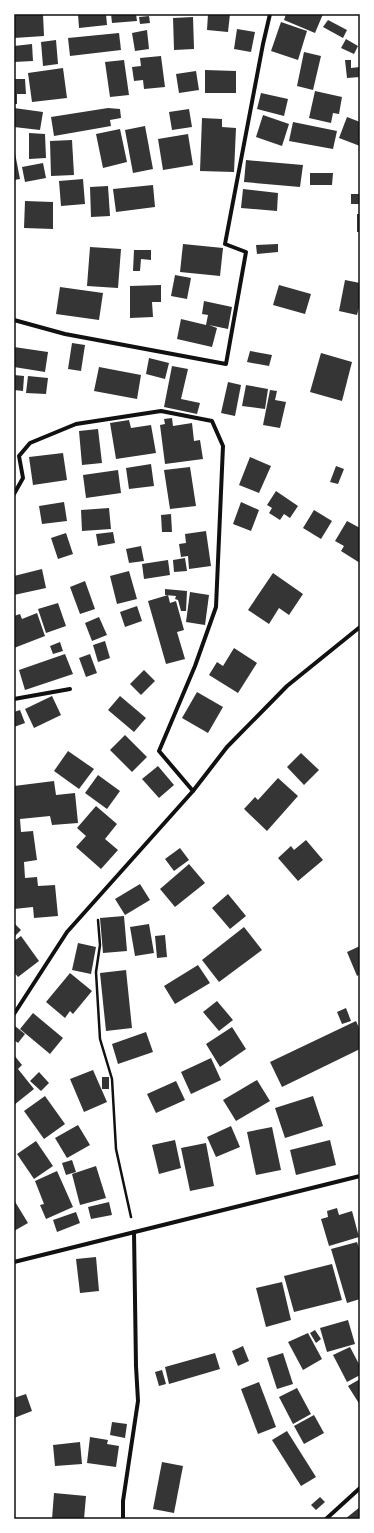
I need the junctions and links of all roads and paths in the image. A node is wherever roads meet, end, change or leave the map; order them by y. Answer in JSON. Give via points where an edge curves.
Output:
{"nodes":[{"id":1,"x":270,"y":14,"type":"edge"},
{"id":2,"x":14,"y":320,"type":"edge"},
{"id":3,"x":14,"y":494,"type":"edge"},
{"id":4,"x":360,"y":627,"type":"edge"},
{"id":5,"x":70,"y":689,"type":"dead end"},
{"id":6,"x":14,"y":699,"type":"edge"},
{"id":7,"x":193,"y":791,"type":"junction"},
{"id":8,"x":96,"y":900,"type":"junction"},
{"id":9,"x":14,"y":1014,"type":"edge"},
{"id":10,"x":360,"y":1176,"type":"edge"},
{"id":11,"x":134,"y":1232,"type":"junction"},
{"id":12,"x":14,"y":1262,"type":"edge"},
{"id":13,"x":360,"y":1488,"type":"edge"},
{"id":14,"x":123,"y":1519,"type":"edge"},
{"id":15,"x":326,"y":1519,"type":"edge"}],
"edges":[{"from":1,"to":2,"type":"street","via":[[262,44],[225,244],[246,252],[226,364],[65,334]]},
{"from":3,"to":7,"type":"street","via":[[23,478],[19,456],[30,443],[76,424],[161,411],[212,421],[223,446],[216,607],[195,666],[159,751]]},
{"from":4,"to":7,"type":"street","via":[[287,686],[227,748]]},
{"from":5,"to":6,"type":"street"},
{"from":7,"to":8,"type":"street"},
{"from":8,"to":9,"type":"street","via":[[67,932]]},
{"from":8,"to":11,"type":"path","via":[[100,945],[96,972],[100,1039],[112,1079],[116,1149]]},
{"from":10,"to":11,"type":"street"},
{"from":11,"to":12,"type":"street"},
{"from":11,"to":14,"type":"street","via":[[138,1401],[123,1501]]},
{"from":13,"to":15,"type":"street"}]}
